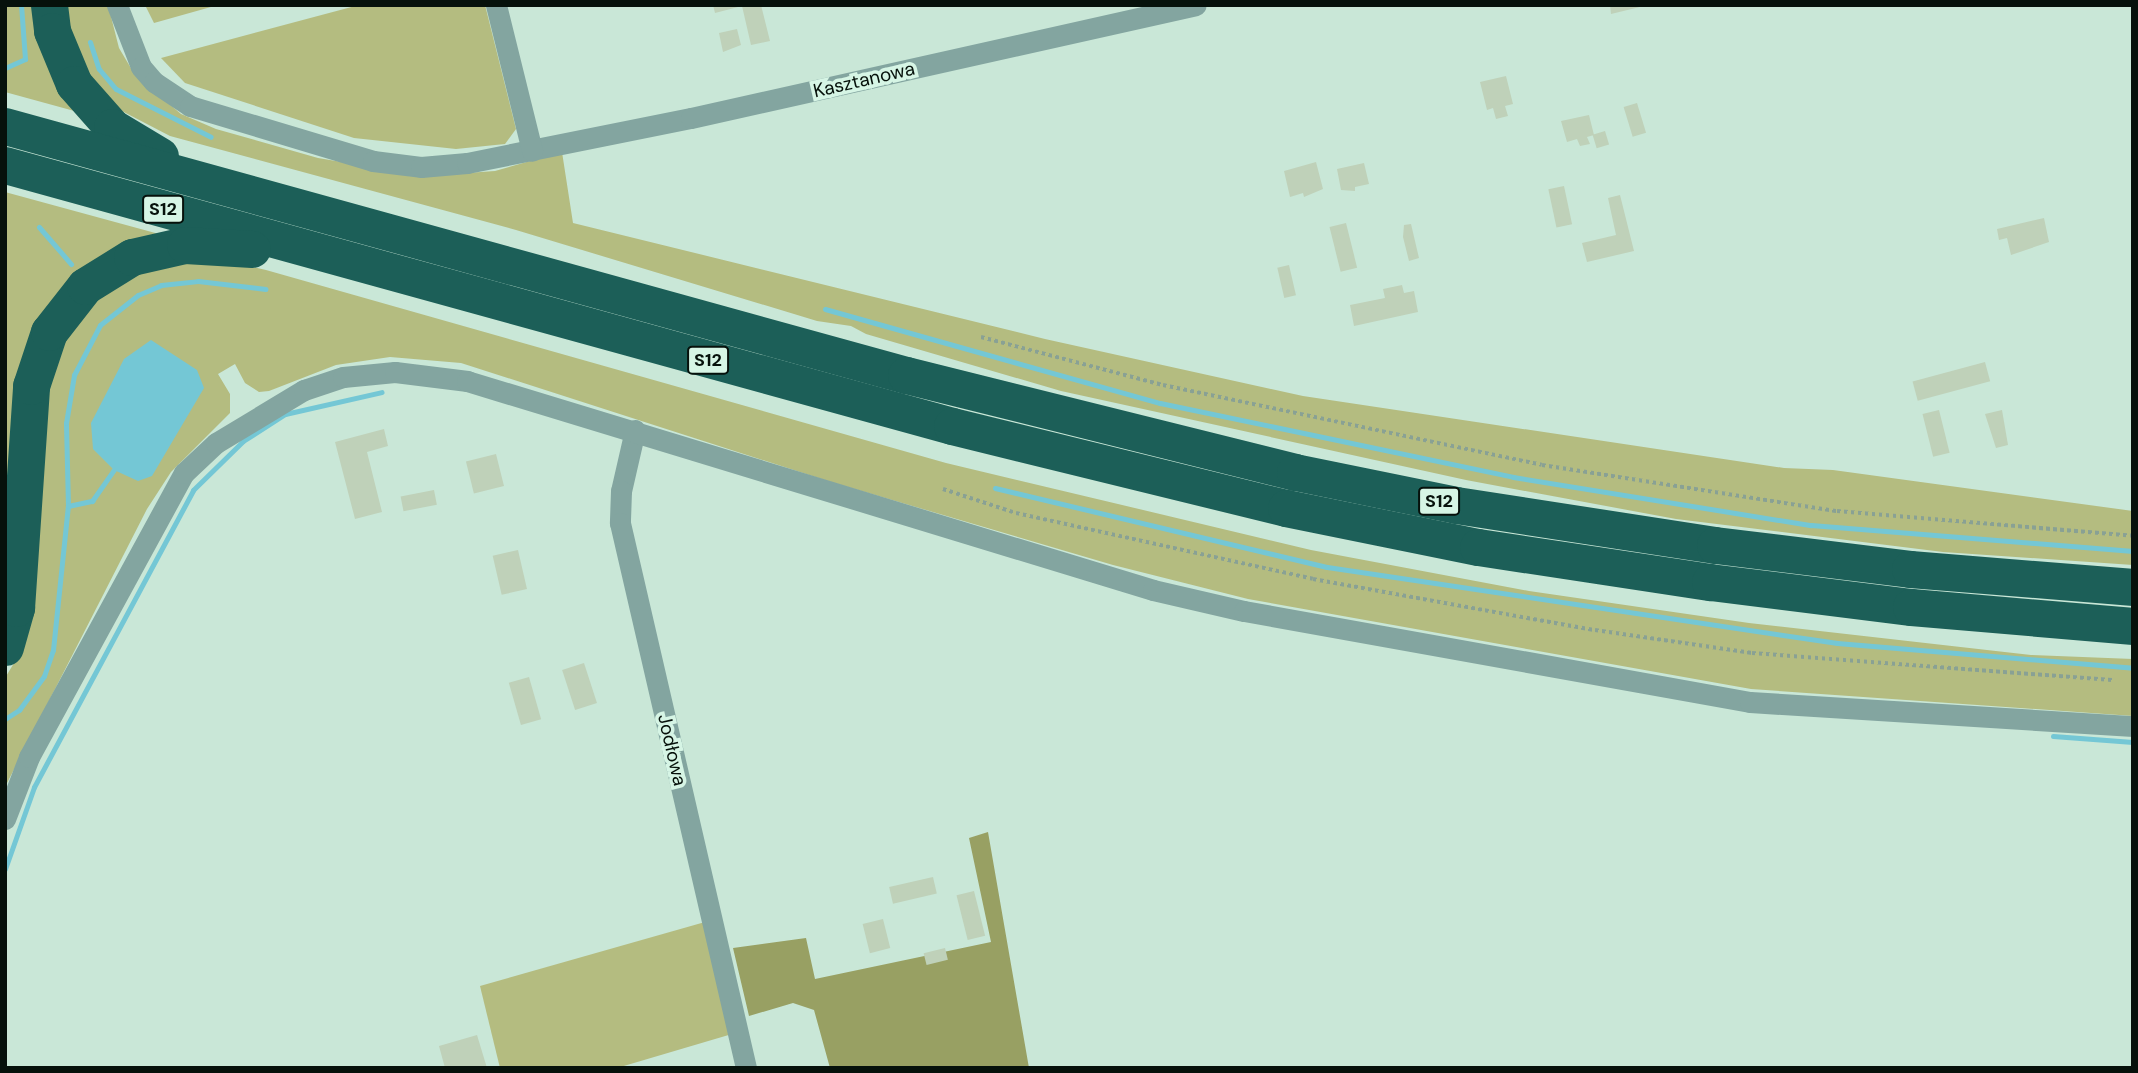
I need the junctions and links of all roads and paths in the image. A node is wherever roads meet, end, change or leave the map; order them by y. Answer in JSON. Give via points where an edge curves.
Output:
{"nodes":[{"id":1,"x":49,"y":5,"type":"edge"},
{"id":2,"x":117,"y":5,"type":"edge"},
{"id":3,"x":496,"y":5,"type":"edge"},
{"id":4,"x":1196,"y":5,"type":"edge"},
{"id":5,"x":5,"y":126,"type":"edge"},
{"id":6,"x":532,"y":151,"type":"junction"},
{"id":7,"x":5,"y":165,"type":"edge"},
{"id":8,"x":197,"y":178,"type":"junction"},
{"id":9,"x":321,"y":252,"type":"junction"},
{"id":10,"x":981,"y":337,"type":"dead end"},
{"id":11,"x":635,"y":430,"type":"junction"},
{"id":12,"x":943,"y":489,"type":"dead end"},
{"id":13,"x":2133,"y":536,"type":"edge"},
{"id":14,"x":2133,"y":587,"type":"edge"},
{"id":15,"x":2133,"y":626,"type":"edge"},
{"id":16,"x":5,"y":647,"type":"edge"},
{"id":17,"x":2112,"y":680,"type":"dead end"},
{"id":18,"x":2133,"y":726,"type":"edge"},
{"id":19,"x":5,"y":819,"type":"edge"},
{"id":20,"x":746,"y":1068,"type":"edge"}],
"edges":[{"from":1,"to":8,"type":"highway","via":[[61,60],[88,104],[112,127]]},
{"from":2,"to":6,"type":"street","name":"Kasztanowa","via":[[141,67],[171,94],[212,115],[396,164],[441,166]]},
{"from":3,"to":6,"type":"street"},
{"from":4,"to":6,"type":"street","name":"Kasztanowa"},
{"from":5,"to":8,"type":"highway","number":"S12"},
{"from":7,"to":9,"type":"highway","number":"S12"},
{"from":8,"to":14,"type":"highway","number":"S12","via":[[933,383],[1321,477],[1456,505],[1727,547],[1910,569]]},
{"from":9,"to":15,"type":"highway","number":"S12","via":[[952,426],[1286,508],[1478,547],[1698,581],[1911,607]]},
{"from":9,"to":16,"type":"highway","via":[[185,245],[158,249],[106,271],[65,308],[49,332],[31,386],[16,608]]},
{"from":10,"to":13,"type":"path","via":[[1163,385],[1542,465],[1837,511]]},
{"from":11,"to":18,"type":"street","via":[[1153,590],[1244,611],[1750,702]]},
{"from":11,"to":19,"type":"street","via":[[467,381],[395,372],[343,377],[303,390],[253,418],[216,443],[184,473],[29,757]]},
{"from":11,"to":20,"type":"street","name":"Jodłowa","via":[[621,491],[620,523]]},
{"from":12,"to":17,"type":"path","via":[[1016,513],[1313,579],[1595,630],[1752,653]]}]}
